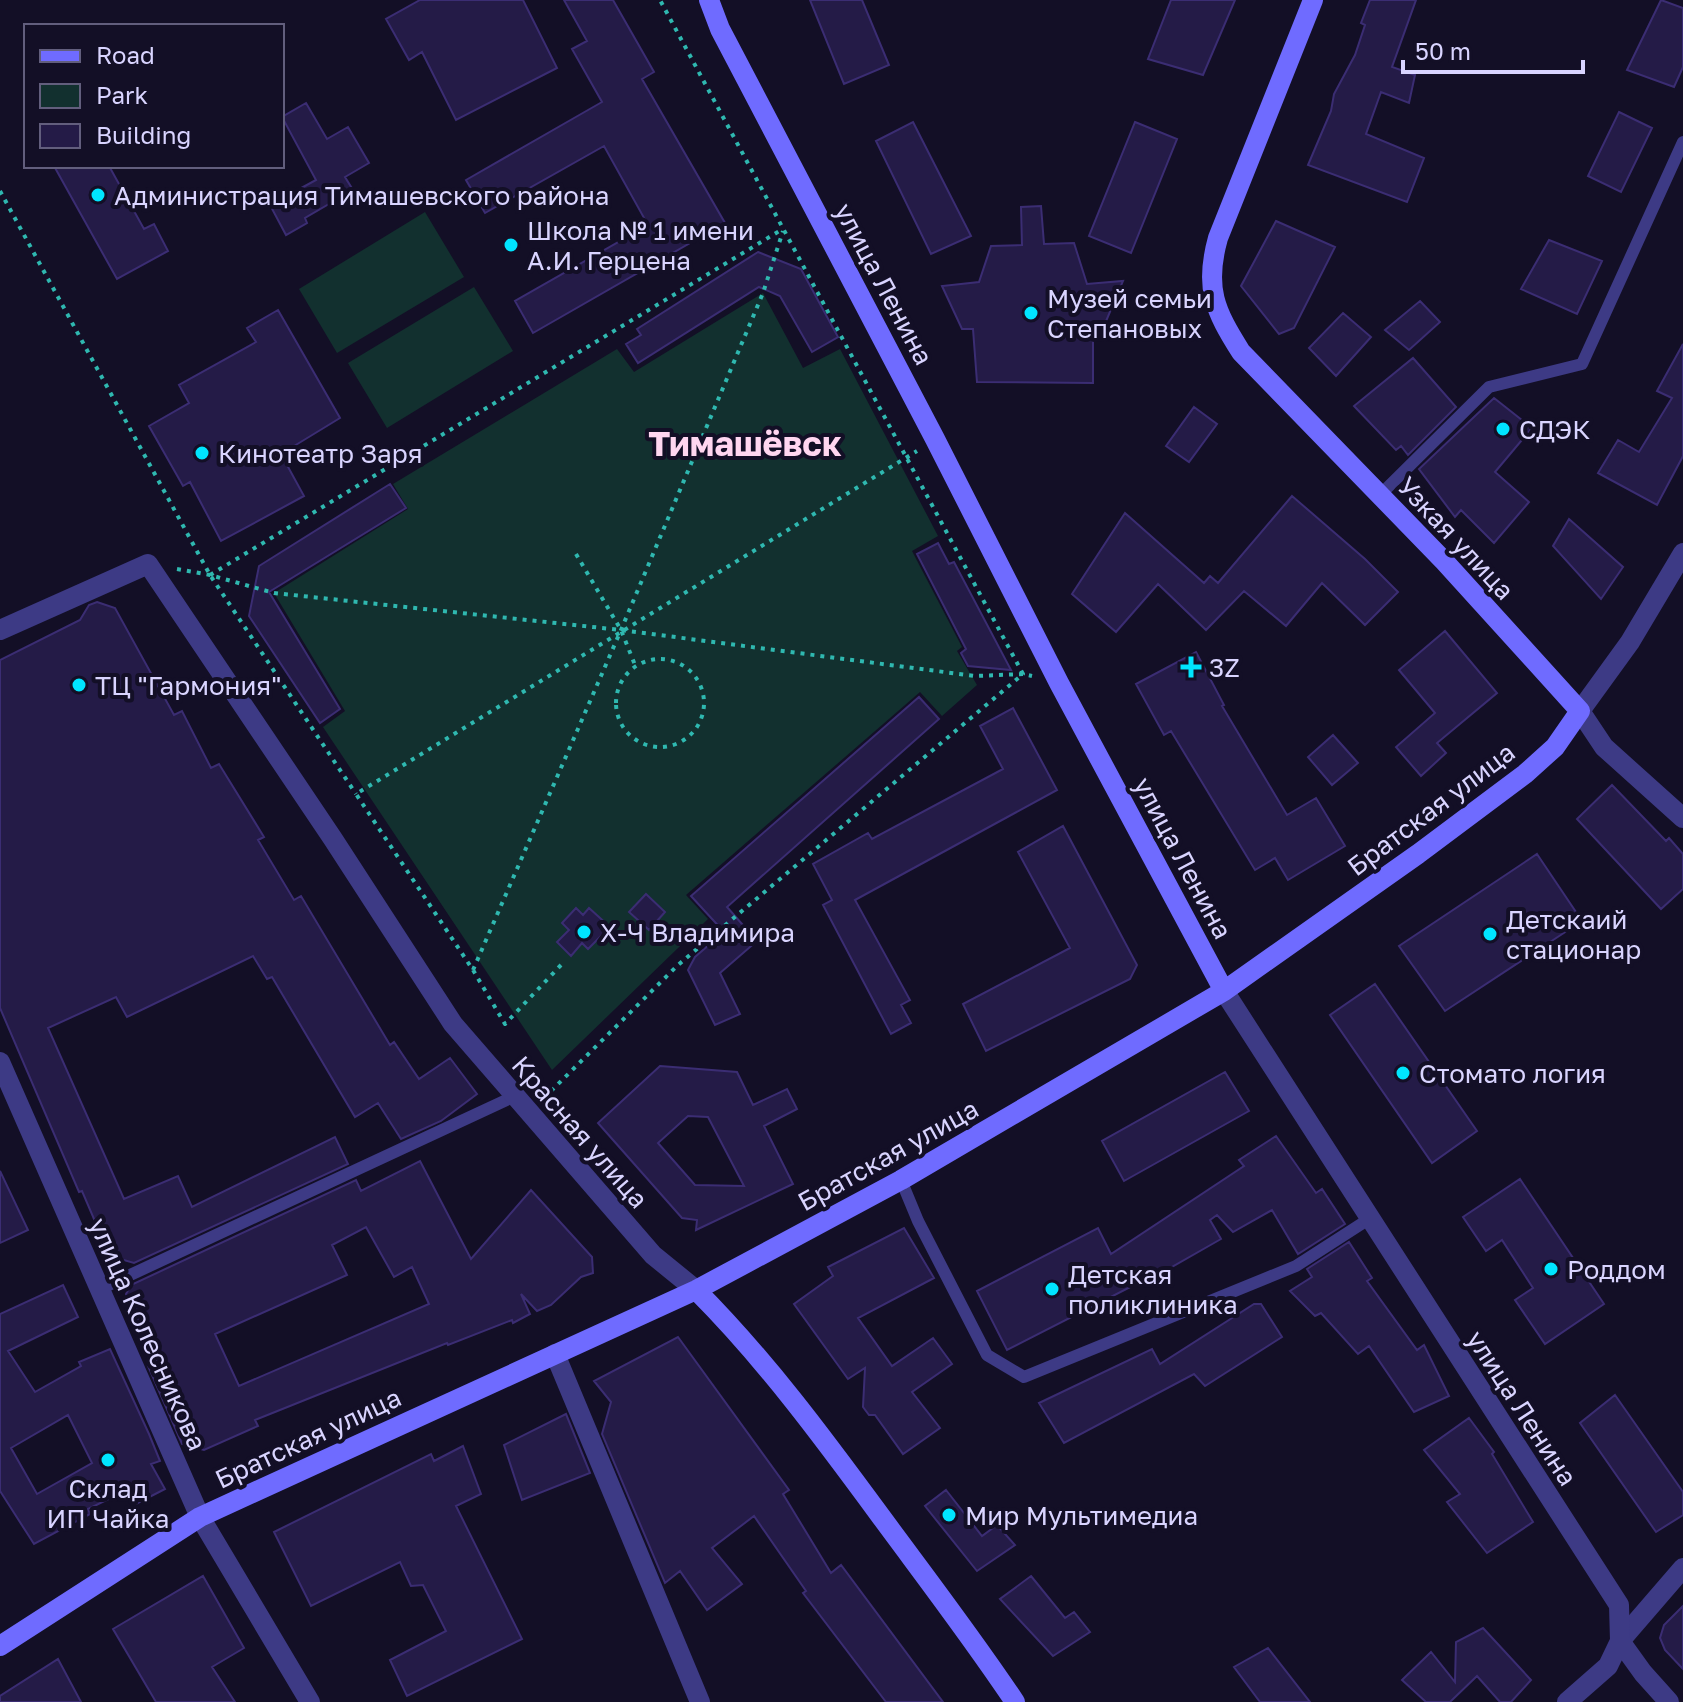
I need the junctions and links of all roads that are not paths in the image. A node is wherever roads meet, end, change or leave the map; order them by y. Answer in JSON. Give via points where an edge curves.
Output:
{"nodes":[{"id":1,"x":709,"y":0,"type":"edge"},
{"id":2,"x":1313,"y":0,"type":"edge"},
{"id":3,"x":1683,"y":142,"type":"edge"},
{"id":4,"x":1380,"y":495,"type":"junction"},
{"id":5,"x":1683,"y":553,"type":"edge"},
{"id":6,"x":0,"y":630,"type":"edge"},
{"id":7,"x":1580,"y":711,"type":"junction"},
{"id":8,"x":1683,"y":818,"type":"edge"},
{"id":9,"x":1224,"y":991,"type":"junction"},
{"id":10,"x":0,"y":1062,"type":"edge"},
{"id":11,"x":515,"y":1096,"type":"junction"},
{"id":12,"x":901,"y":1180,"type":"junction"},
{"id":13,"x":1369,"y":1219,"type":"junction"},
{"id":14,"x":100,"y":1289,"type":"junction"},
{"id":15,"x":696,"y":1290,"type":"junction"},
{"id":16,"x":555,"y":1354,"type":"junction"},
{"id":17,"x":200,"y":1517,"type":"junction"},
{"id":18,"x":1683,"y":1568,"type":"edge"},
{"id":19,"x":1620,"y":1641,"type":"junction"},
{"id":20,"x":0,"y":1646,"type":"edge"},
{"id":21,"x":310,"y":1702,"type":"edge"},
{"id":22,"x":700,"y":1702,"type":"edge"},
{"id":23,"x":1015,"y":1702,"type":"edge"},
{"id":24,"x":1567,"y":1702,"type":"edge"},
{"id":25,"x":1669,"y":1702,"type":"edge"}],
"edges":[{"from":1,"to":9,"type":"main road","name":"улица Ленина","via":[[1059,683]]},
{"from":2,"to":4,"type":"main road","name":"Узкая улица","via":[[1218,238],[1211,282],[1222,323],[1241,352]]},
{"from":3,"to":4,"type":"lane","via":[[1582,364],[1489,387]]},
{"from":4,"to":7,"type":"main road","name":"Узкая улица"},
{"from":5,"to":7,"type":"street","name":"Братская улица","via":[[1630,642]]},
{"from":6,"to":11,"type":"street","name":"Красная улица","via":[[148,564],[453,1024]]},
{"from":7,"to":8,"type":"street","name":"Узкая улица","via":[[1604,747]]},
{"from":7,"to":9,"type":"main road","name":"Братская улица","via":[[1555,747],[1525,774]]},
{"from":9,"to":12,"type":"main road","name":"Братская улица"},
{"from":9,"to":13,"type":"street","name":"улица Ленина"},
{"from":10,"to":14,"type":"street","name":"улица Колесникова"},
{"from":11,"to":14,"type":"lane"},
{"from":11,"to":15,"type":"street","name":"Красная улица","via":[[653,1255]]},
{"from":12,"to":13,"type":"lane","via":[[987,1355],[1024,1377],[1296,1266]]},
{"from":12,"to":15,"type":"main road","name":"Братская улица"},
{"from":13,"to":19,"type":"street","name":"улица Ленина","via":[[1619,1605]]},
{"from":14,"to":17,"type":"street","name":"улица Колесникова"},
{"from":15,"to":16,"type":"main road","name":"Братская улица"},
{"from":15,"to":23,"type":"main road","name":"Красная улица","via":[[829,1447]]},
{"from":16,"to":17,"type":"main road","name":"Братская улица"},
{"from":16,"to":22,"type":"street"},
{"from":17,"to":20,"type":"main road","name":"Братская улица"},
{"from":17,"to":21,"type":"street","name":"улица Колесникова"},
{"from":18,"to":19,"type":"street"},
{"from":19,"to":24,"type":"street","via":[[1608,1666]]},
{"from":19,"to":25,"type":"street"}]}
